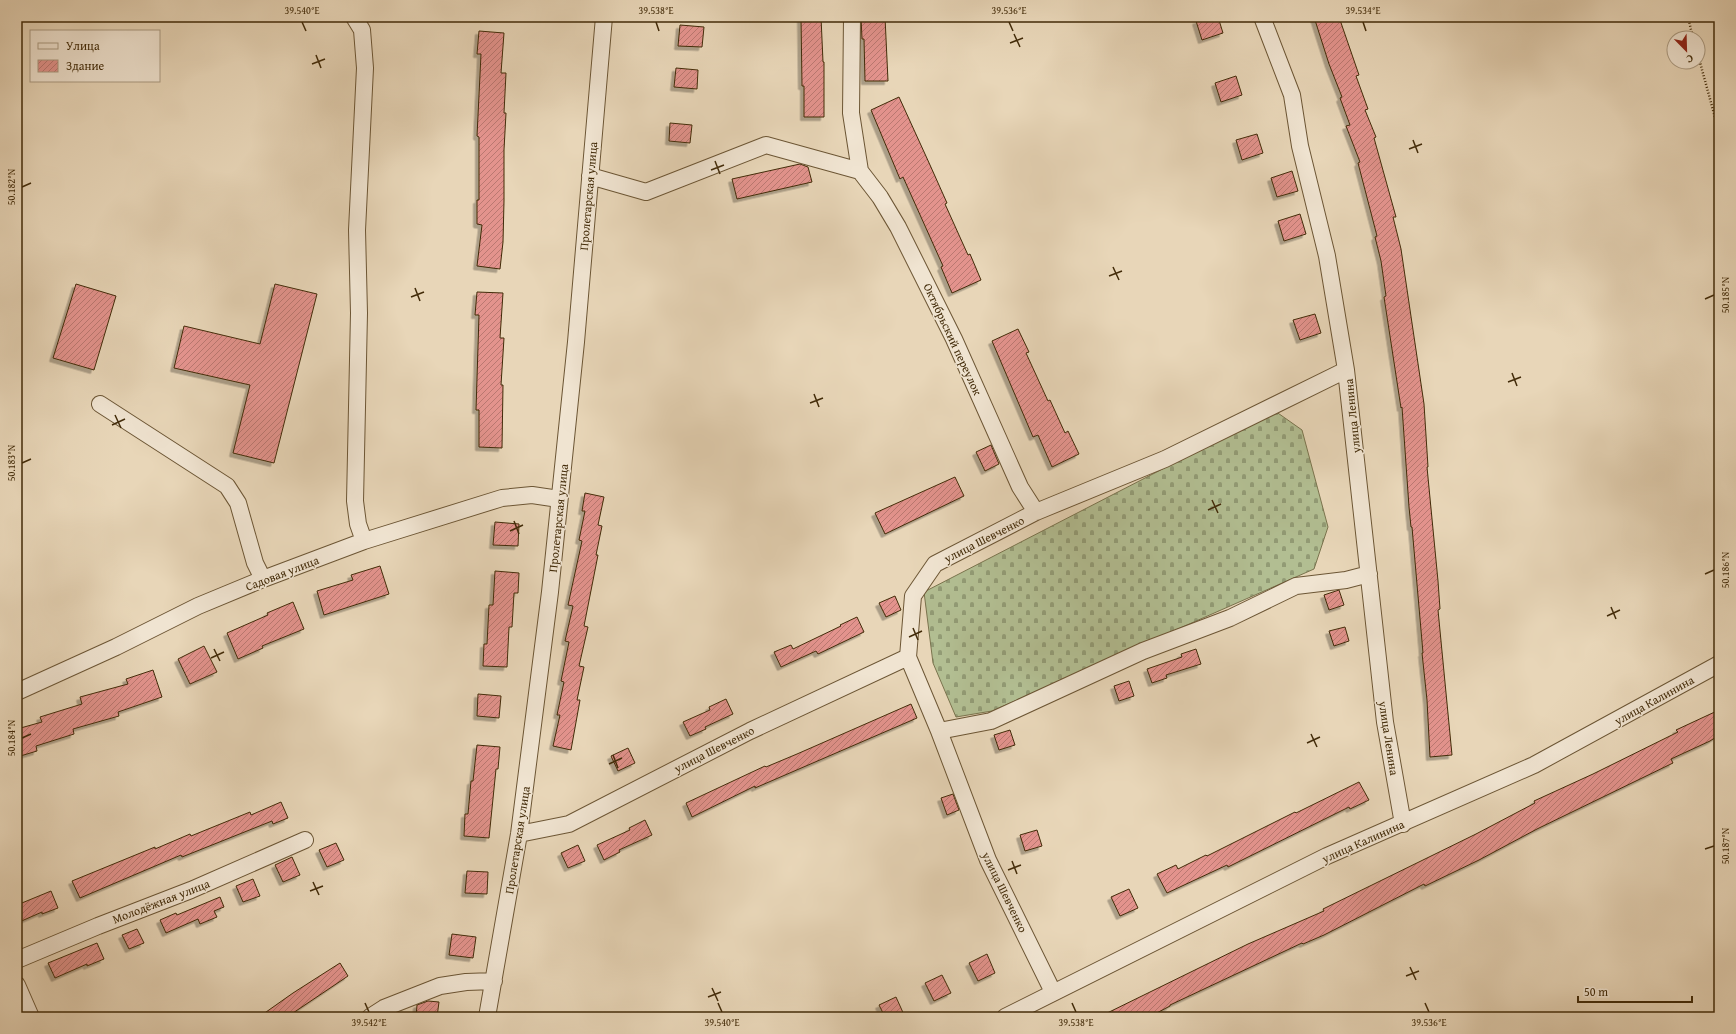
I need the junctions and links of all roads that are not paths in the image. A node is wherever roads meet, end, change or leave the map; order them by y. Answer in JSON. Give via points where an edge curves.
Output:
{"nodes":[{"id":1,"x":354,"y":17,"type":"edge"},
{"id":2,"x":604,"y":17,"type":"edge"},
{"id":3,"x":852,"y":17,"type":"edge"},
{"id":4,"x":1262,"y":17,"type":"edge"},
{"id":5,"x":860,"y":171,"type":"junction"},
{"id":6,"x":590,"y":176,"type":"junction"},
{"id":7,"x":1346,"y":370,"type":"junction"},
{"id":8,"x":100,"y":404,"type":"dead end"},
{"id":9,"x":559,"y":499,"type":"junction"},
{"id":10,"x":1036,"y":512,"type":"junction"},
{"id":11,"x":364,"y":541,"type":"junction"},
{"id":12,"x":1369,"y":574,"type":"junction"},
{"id":13,"x":263,"y":579,"type":"junction"},
{"id":14,"x":908,"y":657,"type":"junction"},
{"id":15,"x":1719,"y":664,"type":"edge"},
{"id":16,"x":17,"y":692,"type":"edge"},
{"id":17,"x":939,"y":731,"type":"junction"},
{"id":18,"x":1403,"y":824,"type":"junction"},
{"id":19,"x":519,"y":834,"type":"junction"},
{"id":20,"x":305,"y":840,"type":"dead end"},
{"id":21,"x":17,"y":960,"type":"edge"},
{"id":22,"x":494,"y":981,"type":"junction"},
{"id":23,"x":17,"y":984,"type":"edge"},
{"id":24,"x":1053,"y":992,"type":"junction"},
{"id":25,"x":31,"y":1017,"type":"edge"},
{"id":26,"x":370,"y":1017,"type":"edge"},
{"id":27,"x":487,"y":1017,"type":"edge"},
{"id":28,"x":1005,"y":1017,"type":"edge"}],
"edges":[{"from":1,"to":11,"type":"street","via":[[362,30],[365,68],[357,230],[359,312],[355,501],[358,524]]},
{"from":2,"to":6,"type":"street","name":"Пролетарская улица"},
{"from":3,"to":5,"type":"street","name":"Октябрьский переулок","via":[[851,113]]},
{"from":4,"to":7,"type":"street","name":"улица Ленина","via":[[1292,95],[1300,146],[1327,256]]},
{"from":5,"to":6,"type":"street","via":[[766,145],[646,192]]},
{"from":5,"to":10,"type":"street","name":"Октябрьский переулок","via":[[898,227],[954,339],[1020,487]]},
{"from":6,"to":9,"type":"street","name":"Пролетарская улица"},
{"from":7,"to":10,"type":"street","name":"улица Шевченко","via":[[1165,459]]},
{"from":7,"to":12,"type":"street","name":"улица Ленина"},
{"from":8,"to":13,"type":"street","via":[[227,486],[238,503],[255,563]]},
{"from":9,"to":11,"type":"street","name":"Садовая улица","via":[[532,495],[502,498]]},
{"from":9,"to":19,"type":"street","name":"Пролетарская улица","via":[[550,592]]},
{"from":10,"to":14,"type":"street","name":"улица Шевченко","via":[[935,564],[913,596]]},
{"from":11,"to":13,"type":"street","name":"Садовая улица"},
{"from":12,"to":17,"type":"street","via":[[1346,580],[1296,586],[1230,618],[1143,651],[991,721]]},
{"from":12,"to":18,"type":"street","name":"улица Ленина","via":[[1385,722]]},
{"from":13,"to":16,"type":"street","name":"Садовая улица","via":[[198,606]]},
{"from":14,"to":17,"type":"street","name":"улица Шевченко"},
{"from":14,"to":19,"type":"street","name":"улица Шевченко","via":[[750,731],[569,824]]},
{"from":15,"to":18,"type":"street","name":"улица Калинина","via":[[1534,765]]},
{"from":17,"to":24,"type":"street","name":"улица Шевченко","via":[[988,860]]},
{"from":18,"to":24,"type":"street","name":"улица Калинина","via":[[1320,860]]},
{"from":19,"to":22,"type":"street","name":"Пролетарская улица"},
{"from":20,"to":21,"type":"street","name":"Молодёжная улица","via":[[191,890]]},
{"from":22,"to":26,"type":"street","via":[[440,986],[384,1008]]},
{"from":22,"to":27,"type":"street","name":"Пролетарская улица"},
{"from":23,"to":25,"type":"street"},
{"from":24,"to":28,"type":"street","name":"улица Калинина"}]}
